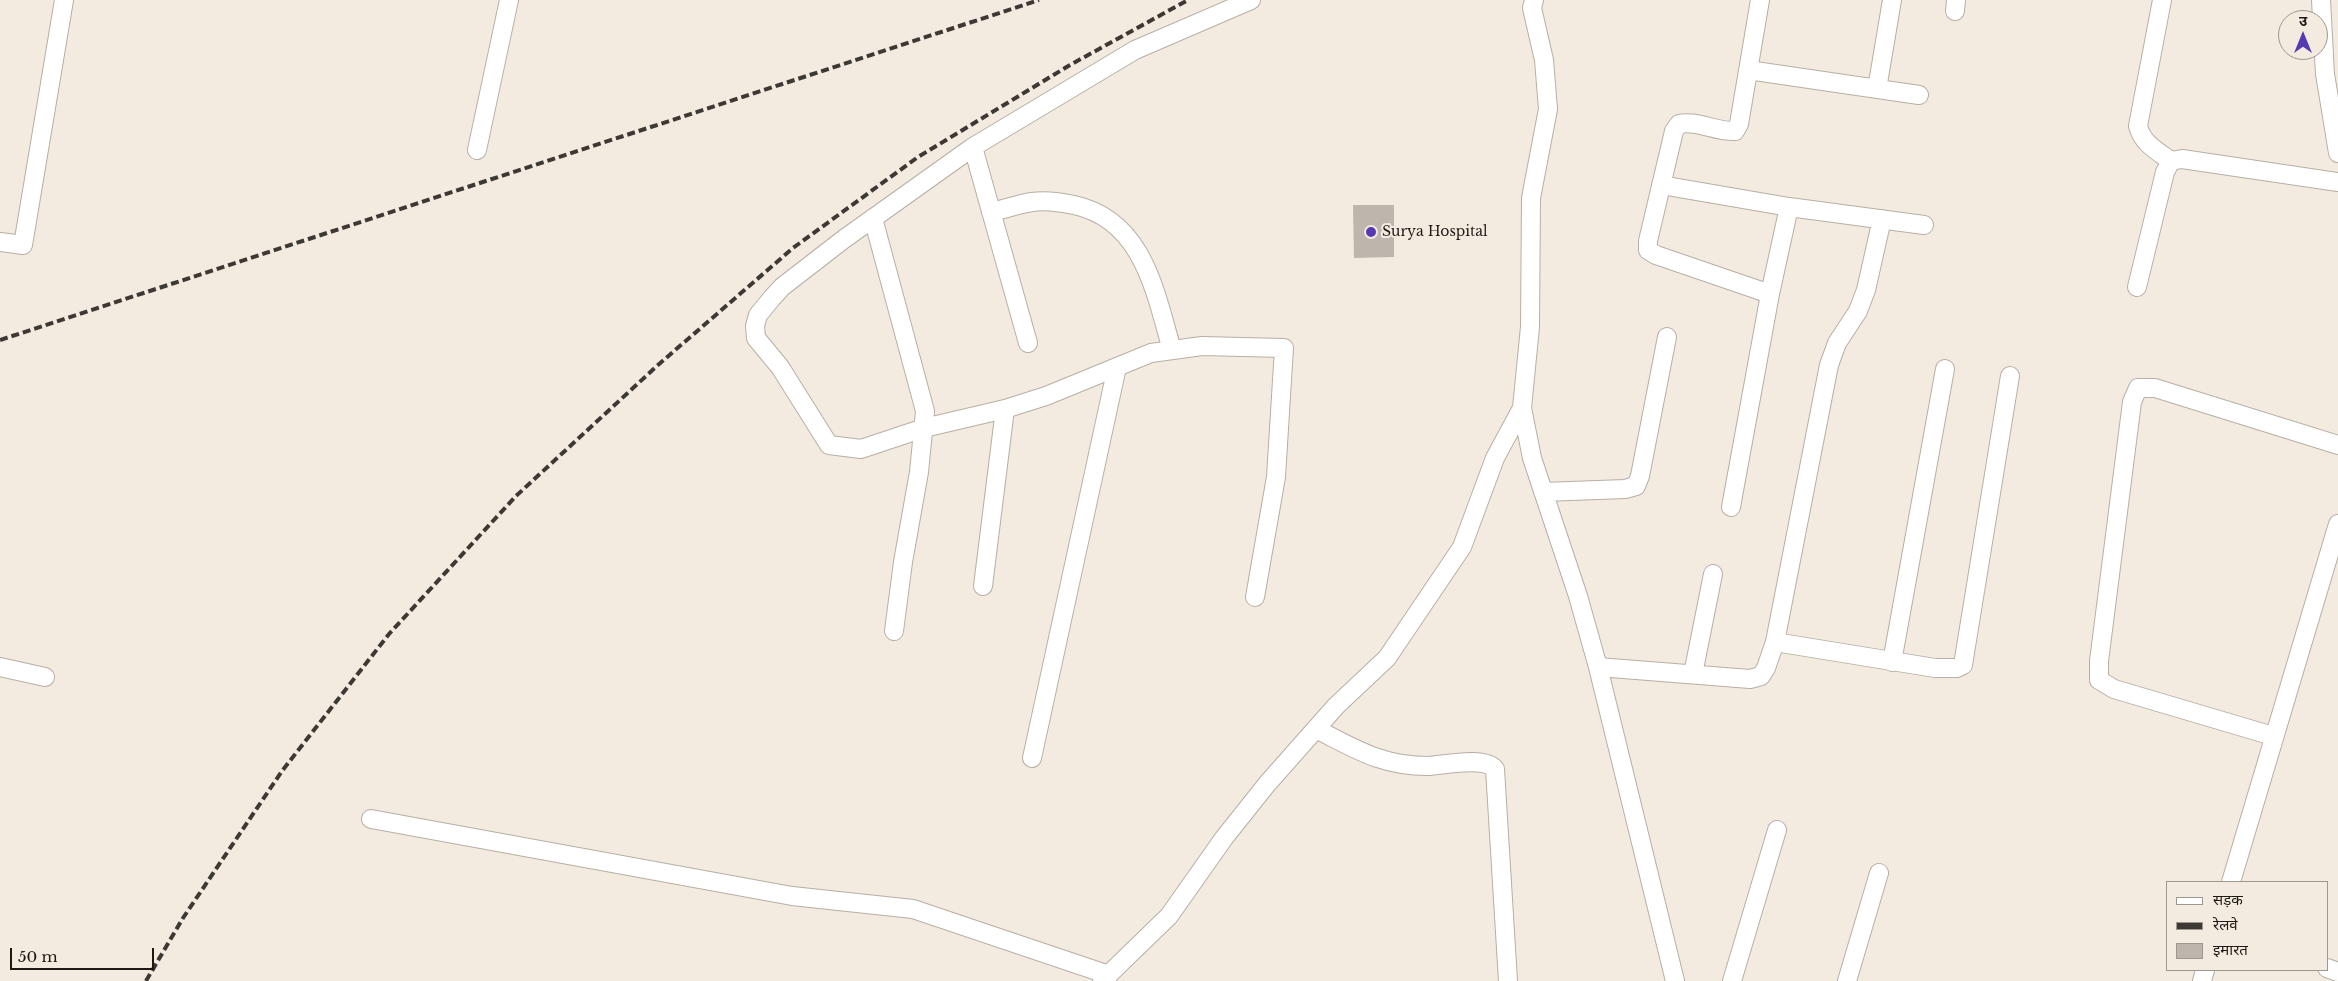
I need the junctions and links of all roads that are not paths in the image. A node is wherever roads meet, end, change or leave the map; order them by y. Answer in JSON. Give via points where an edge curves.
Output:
{"nodes":[{"id":1,"x":64,"y":0,"type":"edge"},
{"id":2,"x":509,"y":0,"type":"edge"},
{"id":3,"x":1251,"y":0,"type":"edge"},
{"id":4,"x":1534,"y":0,"type":"edge"},
{"id":5,"x":1760,"y":0,"type":"edge"},
{"id":6,"x":1892,"y":0,"type":"edge"},
{"id":7,"x":2162,"y":0,"type":"edge"},
{"id":8,"x":2321,"y":0,"type":"edge"},
{"id":9,"x":1748,"y":70,"type":"junction"},
{"id":10,"x":1877,"y":89,"type":"junction"},
{"id":11,"x":1919,"y":95,"type":"dead end"},
{"id":12,"x":973,"y":147,"type":"junction"},
{"id":13,"x":477,"y":150,"type":"dead end"},
{"id":14,"x":2338,"y":152,"type":"edge"},
{"id":15,"x":2171,"y":162,"type":"junction"},
{"id":16,"x":2338,"y":182,"type":"edge"},
{"id":17,"x":1661,"y":185,"type":"junction"},
{"id":18,"x":1789,"y":206,"type":"junction"},
{"id":19,"x":991,"y":212,"type":"junction"},
{"id":20,"x":873,"y":218,"type":"junction"},
{"id":21,"x":1882,"y":219,"type":"junction"},
{"id":22,"x":1924,"y":225,"type":"dead end"},
{"id":23,"x":0,"y":242,"type":"edge"},
{"id":24,"x":2137,"y":288,"type":"dead end"},
{"id":25,"x":1770,"y":294,"type":"junction"},
{"id":26,"x":1667,"y":337,"type":"dead end"},
{"id":27,"x":1028,"y":343,"type":"dead end"},
{"id":28,"x":1172,"y":350,"type":"junction"},
{"id":29,"x":1117,"y":367,"type":"junction"},
{"id":30,"x":1945,"y":369,"type":"dead end"},
{"id":31,"x":2010,"y":376,"type":"dead end"},
{"id":32,"x":1522,"y":408,"type":"junction"},
{"id":33,"x":1005,"y":409,"type":"junction"},
{"id":34,"x":924,"y":428,"type":"junction"},
{"id":35,"x":2338,"y":445,"type":"edge"},
{"id":36,"x":1544,"y":492,"type":"junction"},
{"id":37,"x":1731,"y":507,"type":"dead end"},
{"id":38,"x":2338,"y":524,"type":"edge"},
{"id":39,"x":1713,"y":574,"type":"dead end"},
{"id":40,"x":984,"y":586,"type":"dead end"},
{"id":41,"x":1256,"y":597,"type":"dead end"},
{"id":42,"x":894,"y":631,"type":"dead end"},
{"id":43,"x":1775,"y":642,"type":"junction"},
{"id":44,"x":1892,"y":662,"type":"junction"},
{"id":45,"x":0,"y":667,"type":"edge"},
{"id":46,"x":1598,"y":667,"type":"junction"},
{"id":47,"x":1693,"y":674,"type":"junction"},
{"id":48,"x":46,"y":678,"type":"dead end"},
{"id":49,"x":1316,"y":728,"type":"junction"},
{"id":50,"x":2273,"y":736,"type":"junction"},
{"id":51,"x":1032,"y":758,"type":"dead end"},
{"id":52,"x":371,"y":819,"type":"dead end"},
{"id":53,"x":1777,"y":830,"type":"dead end"},
{"id":54,"x":1879,"y":873,"type":"dead end"},
{"id":55,"x":2231,"y":881,"type":"edge"},
{"id":56,"x":1105,"y":978,"type":"edge"},
{"id":57,"x":1508,"y":981,"type":"edge"},
{"id":58,"x":1675,"y":981,"type":"edge"},
{"id":59,"x":1732,"y":981,"type":"edge"},
{"id":60,"x":1847,"y":981,"type":"edge"}],
"edges":[{"from":1,"to":23,"type":"street","via":[[23,245]]},
{"from":2,"to":13,"type":"street"},
{"from":3,"to":12,"type":"street","via":[[1135,50]]},
{"from":4,"to":32,"type":"street","via":[[1532,8],[1544,60],[1548,108],[1531,198],[1530,327]]},
{"from":5,"to":9,"type":"street"},
{"from":6,"to":10,"type":"street"},
{"from":7,"to":15,"type":"street","via":[[2138,126],[2140,136]]},
{"from":8,"to":14,"type":"street","via":[[2325,74]]},
{"from":9,"to":10,"type":"street"},
{"from":9,"to":17,"type":"street","via":[[1735,131],[1686,122],[1679,124],[1674,131]]},
{"from":10,"to":11,"type":"street"},
{"from":12,"to":19,"type":"street"},
{"from":12,"to":20,"type":"street"},
{"from":15,"to":16,"type":"street","via":[[2182,159]]},
{"from":15,"to":24,"type":"street","via":[[2165,172]]},
{"from":17,"to":18,"type":"street"},
{"from":17,"to":25,"type":"street","via":[[1648,250]]},
{"from":18,"to":21,"type":"street"},
{"from":18,"to":25,"type":"street"},
{"from":19,"to":27,"type":"street"},
{"from":19,"to":28,"type":"street","via":[[1032,202],[1059,202],[1090,208],[1121,228],[1141,257],[1151,279]]},
{"from":20,"to":34,"type":"street","via":[[925,411]]},
{"from":20,"to":34,"type":"street","via":[[782,287],[758,315],[756,338],[780,367],[829,446],[861,449]]},
{"from":21,"to":22,"type":"street"},
{"from":21,"to":43,"type":"street","via":[[1866,290],[1858,311],[1837,343],[1829,365]]},
{"from":25,"to":37,"type":"street"},
{"from":26,"to":36,"type":"street","via":[[1636,486]]},
{"from":28,"to":29,"type":"street","via":[[1151,352]]},
{"from":28,"to":41,"type":"street","via":[[1202,346],[1284,348],[1276,477]]},
{"from":29,"to":33,"type":"street"},
{"from":29,"to":51,"type":"street"},
{"from":30,"to":44,"type":"street"},
{"from":31,"to":44,"type":"street","via":[[1963,665],[1935,668]]},
{"from":32,"to":36,"type":"street","via":[[1532,458]]},
{"from":32,"to":49,"type":"street","via":[[1495,458],[1462,547],[1387,658]]},
{"from":33,"to":34,"type":"street"},
{"from":33,"to":40,"type":"street"},
{"from":34,"to":42,"type":"street"},
{"from":35,"to":50,"type":"street","via":[[2155,388],[2138,388],[2132,402],[2099,661],[2100,680],[2114,689]]},
{"from":36,"to":46,"type":"street"},
{"from":38,"to":50,"type":"street"},
{"from":39,"to":47,"type":"street"},
{"from":43,"to":44,"type":"street"},
{"from":43,"to":47,"type":"street","via":[[1761,676],[1750,679]]},
{"from":45,"to":48,"type":"street"},
{"from":46,"to":47,"type":"street"},
{"from":46,"to":58,"type":"street"},
{"from":49,"to":56,"type":"street","via":[[1230,830],[1170,916]]},
{"from":49,"to":57,"type":"street","via":[[1384,762],[1428,766],[1485,762],[1495,768]]},
{"from":50,"to":55,"type":"street"},
{"from":52,"to":56,"type":"street","via":[[792,896],[912,909]]},
{"from":53,"to":59,"type":"street"},
{"from":54,"to":60,"type":"street"}]}
